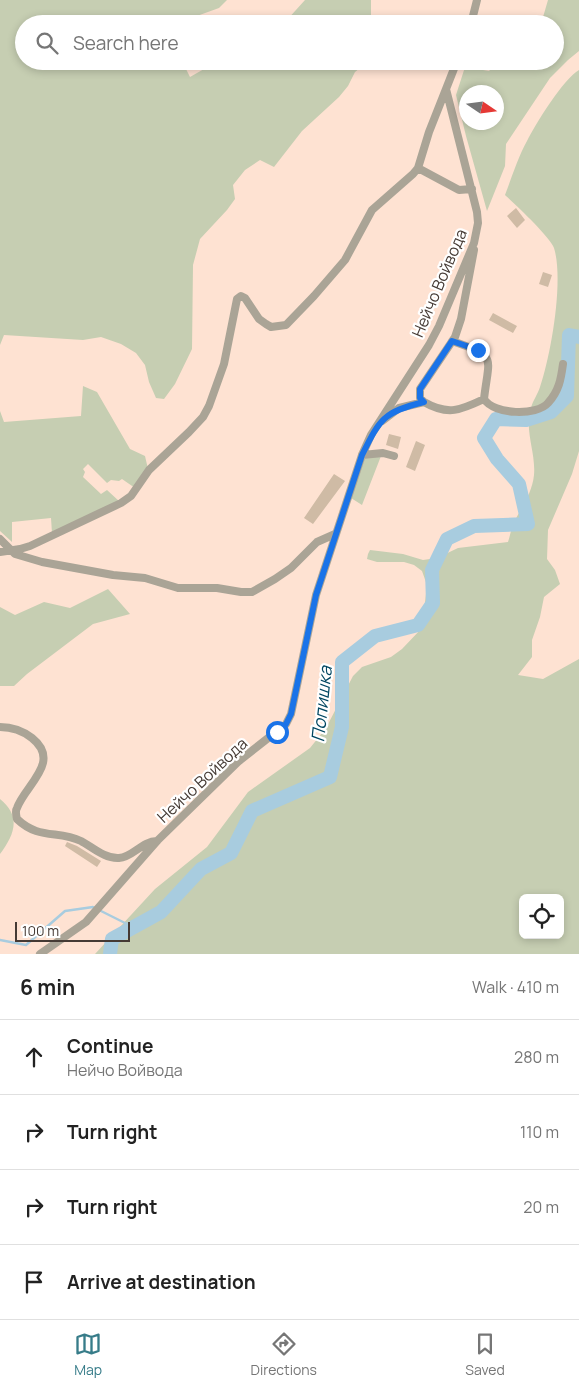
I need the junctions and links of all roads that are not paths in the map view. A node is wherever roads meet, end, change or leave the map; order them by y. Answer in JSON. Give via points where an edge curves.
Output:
{"nodes":[{"id":1,"x":477,"y":0,"type":"edge"},
{"id":2,"x":473,"y":15,"type":"edge"},
{"id":3,"x":453,"y":70,"type":"edge"},
{"id":4,"x":446,"y":89,"type":"junction"},
{"id":5,"x":418,"y":168,"type":"junction"},
{"id":6,"x":472,"y":190,"type":"junction"},
{"id":7,"x":474,"y":243,"type":"junction"},
{"id":8,"x":452,"y":341,"type":"junction"},
{"id":9,"x":563,"y":364,"type":"dead end"},
{"id":10,"x":484,"y":399,"type":"junction"},
{"id":11,"x":424,"y":402,"type":"junction"},
{"id":12,"x":378,"y":424,"type":"junction"},
{"id":13,"x":362,"y":455,"type":"junction"},
{"id":14,"x":394,"y":456,"type":"dead end"},
{"id":15,"x":335,"y":534,"type":"junction"},
{"id":16,"x":0,"y":539,"type":"edge"},
{"id":17,"x":10,"y":550,"type":"junction"},
{"id":18,"x":0,"y":552,"type":"edge"},
{"id":19,"x":0,"y":727,"type":"edge"},
{"id":20,"x":157,"y":841,"type":"junction"},
{"id":21,"x":40,"y":954,"type":"edge"}],
"edges":[{"from":1,"to":2,"type":"street"},
{"from":3,"to":4,"type":"street"},
{"from":4,"to":5,"type":"street"},
{"from":4,"to":6,"type":"street","name":"Нейчо Войвода"},
{"from":5,"to":6,"type":"street","via":[[459,190]]},
{"from":5,"to":17,"type":"street","via":[[372,210],[345,260],[286,325],[272,327],[266,324],[245,298],[237,299],[224,364],[209,406],[189,432],[149,470],[131,496],[30,546]]},
{"from":6,"to":7,"type":"street","name":"Нейчо Войвода","via":[[478,223]]},
{"from":7,"to":8,"type":"street","via":[[461,319]]},
{"from":7,"to":12,"type":"street","name":"Нейчо Войвода","via":[[429,345]]},
{"from":8,"to":10,"type":"street","via":[[478,350],[488,358]]},
{"from":8,"to":11,"type":"street","via":[[420,389],[420,398]]},
{"from":9,"to":10,"type":"street","via":[[560,386],[541,408],[510,411],[493,406]]},
{"from":10,"to":11,"type":"street","via":[[447,411]]},
{"from":11,"to":12,"type":"street","via":[[399,408]]},
{"from":12,"to":13,"type":"street","name":"Нейчо Войвода"},
{"from":13,"to":14,"type":"street","via":[[383,453]]},
{"from":13,"to":15,"type":"street","name":"Нейчо Войвода"},
{"from":15,"to":17,"type":"street","via":[[317,542],[291,568],[252,592],[178,588],[145,578],[22,557]]},
{"from":15,"to":20,"type":"street","name":"Нейчо Войвода","via":[[316,595],[291,714],[286,724],[238,760]]},
{"from":16,"to":17,"type":"street"},
{"from":17,"to":18,"type":"street"},
{"from":19,"to":20,"type":"street","via":[[22,731],[32,738],[40,745],[44,758],[42,770],[16,810],[17,819],[23,825],[44,834],[79,840],[116,858],[150,841]]},
{"from":20,"to":21,"type":"street","name":"Нейчо Войвода","via":[[86,922]]}]}
